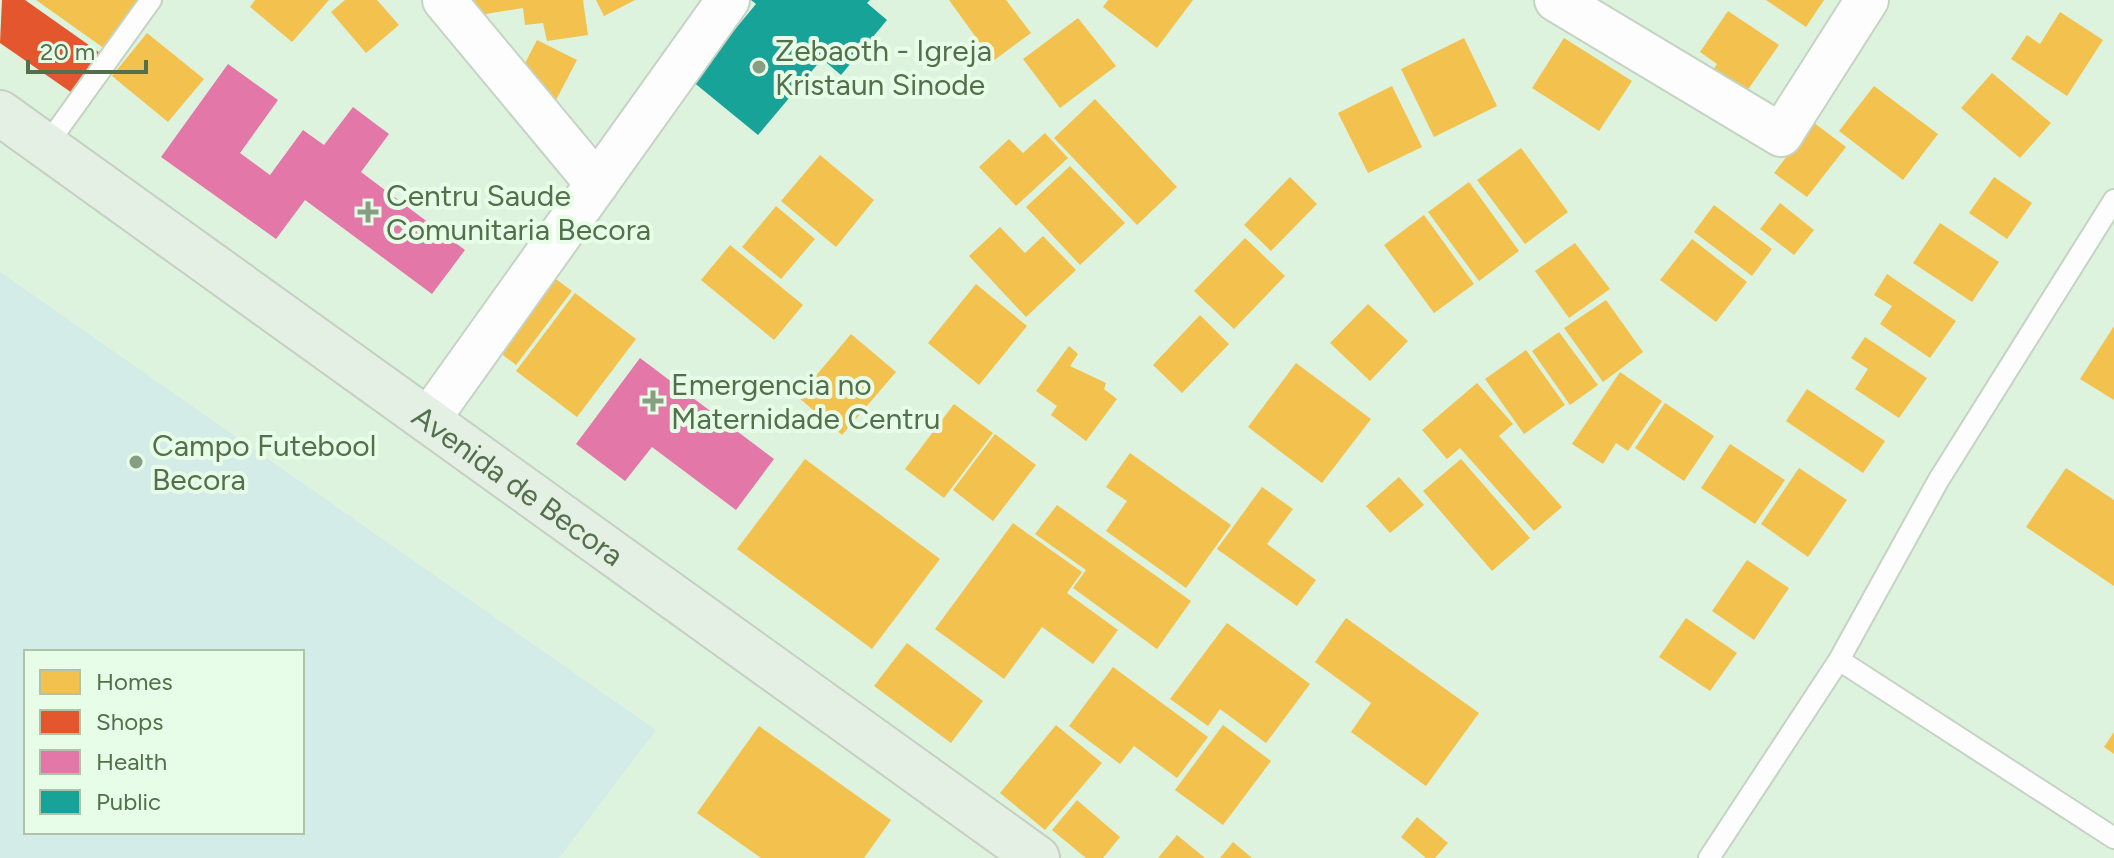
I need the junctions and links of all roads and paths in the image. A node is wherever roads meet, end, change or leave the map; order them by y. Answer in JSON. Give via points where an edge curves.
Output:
{"nodes":[{"id":1,"x":151,"y":0,"type":"edge"},
{"id":2,"x":444,"y":0,"type":"edge"},
{"id":3,"x":728,"y":0,"type":"edge"},
{"id":4,"x":1556,"y":0,"type":"edge"},
{"id":5,"x":1867,"y":0,"type":"edge"},
{"id":6,"x":0,"y":113,"type":"edge"},
{"id":7,"x":46,"y":146,"type":"junction"},
{"id":8,"x":597,"y":184,"type":"junction"},
{"id":9,"x":2114,"y":200,"type":"edge"},
{"id":10,"x":428,"y":420,"type":"junction"},
{"id":11,"x":1839,"y":660,"type":"junction"},
{"id":12,"x":2114,"y":838,"type":"edge"},
{"id":13,"x":1037,"y":858,"type":"edge"},
{"id":14,"x":1709,"y":858,"type":"edge"}],
"edges":[{"from":1,"to":7,"type":"lane"},
{"from":2,"to":8,"type":"street"},
{"from":3,"to":8,"type":"street"},
{"from":4,"to":5,"type":"street","via":[[1781,135]]},
{"from":6,"to":7,"type":"main road","name":"Avenida de Becora"},
{"from":7,"to":10,"type":"main road","name":"Avenida de Becora"},
{"from":8,"to":10,"type":"street"},
{"from":9,"to":11,"type":"lane","via":[[1938,481]]},
{"from":10,"to":13,"type":"main road","name":"Avenida de Becora"},
{"from":11,"to":12,"type":"lane"},
{"from":11,"to":14,"type":"lane"}]}
